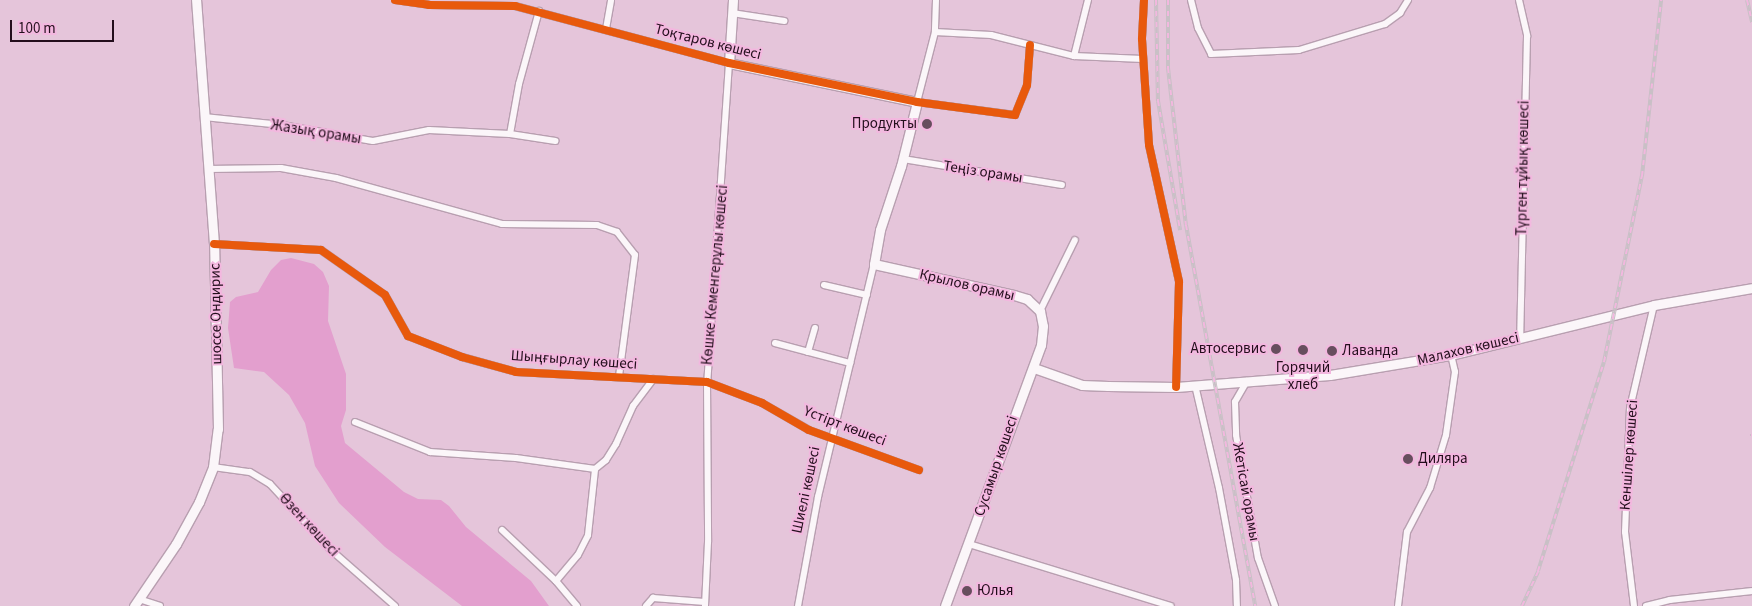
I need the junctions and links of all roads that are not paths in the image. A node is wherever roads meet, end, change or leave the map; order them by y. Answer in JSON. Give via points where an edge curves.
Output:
{"nodes":[{"id":1,"x":196,"y":0,"type":"edge"},
{"id":2,"x":395,"y":0,"type":"edge"},
{"id":3,"x":611,"y":0,"type":"edge"},
{"id":4,"x":733,"y":0,"type":"edge"},
{"id":5,"x":936,"y":0,"type":"edge"},
{"id":6,"x":1088,"y":0,"type":"edge"},
{"id":7,"x":1144,"y":0,"type":"edge"},
{"id":8,"x":1191,"y":0,"type":"edge"},
{"id":9,"x":1408,"y":0,"type":"edge"},
{"id":10,"x":1519,"y":0,"type":"edge"},
{"id":11,"x":539,"y":11,"type":"junction"},
{"id":12,"x":732,"y":13,"type":"junction"},
{"id":13,"x":784,"y":21,"type":"dead end"},
{"id":14,"x":606,"y":29,"type":"junction"},
{"id":15,"x":935,"y":32,"type":"junction"},
{"id":16,"x":1030,"y":45,"type":"junction"},
{"id":17,"x":1074,"y":56,"type":"junction"},
{"id":18,"x":1143,"y":59,"type":"junction"},
{"id":19,"x":729,"y":64,"type":"junction"},
{"id":20,"x":917,"y":102,"type":"junction"},
{"id":21,"x":204,"y":117,"type":"junction"},
{"id":22,"x":510,"y":134,"type":"junction"},
{"id":23,"x":556,"y":141,"type":"dead end"},
{"id":24,"x":903,"y":159,"type":"junction"},
{"id":25,"x":208,"y":169,"type":"junction"},
{"id":26,"x":1062,"y":185,"type":"dead end"},
{"id":27,"x":1075,"y":240,"type":"dead end"},
{"id":28,"x":214,"y":244,"type":"junction"},
{"id":29,"x":874,"y":264,"type":"junction"},
{"id":30,"x":824,"y":285,"type":"dead end"},
{"id":31,"x":1752,"y":288,"type":"edge"},
{"id":32,"x":867,"y":295,"type":"junction"},
{"id":33,"x":1654,"y":305,"type":"junction"},
{"id":34,"x":1040,"y":311,"type":"junction"},
{"id":35,"x":815,"y":328,"type":"dead end"},
{"id":36,"x":1520,"y":337,"type":"junction"},
{"id":37,"x":774,"y":343,"type":"dead end"},
{"id":38,"x":808,"y":352,"type":"junction"},
{"id":39,"x":1451,"y":356,"type":"junction"},
{"id":40,"x":850,"y":363,"type":"junction"},
{"id":41,"x":1034,"y":368,"type":"junction"},
{"id":42,"x":619,"y":377,"type":"junction"},
{"id":43,"x":653,"y":379,"type":"junction"},
{"id":44,"x":1247,"y":380,"type":"junction"},
{"id":45,"x":706,"y":382,"type":"junction"},
{"id":46,"x":1195,"y":385,"type":"junction"},
{"id":47,"x":1176,"y":387,"type":"junction"},
{"id":48,"x":355,"y":422,"type":"dead end"},
{"id":49,"x":831,"y":439,"type":"junction"},
{"id":50,"x":213,"y":467,"type":"junction"},
{"id":51,"x":595,"y":469,"type":"junction"},
{"id":52,"x":919,"y":470,"type":"dead end"},
{"id":53,"x":502,"y":530,"type":"dead end"},
{"id":54,"x":969,"y":544,"type":"junction"},
{"id":55,"x":556,"y":581,"type":"junction"},
{"id":56,"x":1752,"y":591,"type":"edge"},
{"id":57,"x":136,"y":602,"type":"edge"},
{"id":58,"x":705,"y":604,"type":"edge"},
{"id":59,"x":160,"y":606,"type":"edge"},
{"id":60,"x":395,"y":606,"type":"edge"},
{"id":61,"x":577,"y":606,"type":"edge"},
{"id":62,"x":646,"y":606,"type":"edge"},
{"id":63,"x":798,"y":606,"type":"edge"},
{"id":64,"x":945,"y":606,"type":"edge"},
{"id":65,"x":1171,"y":606,"type":"edge"},
{"id":66,"x":1237,"y":606,"type":"edge"},
{"id":67,"x":1275,"y":606,"type":"edge"},
{"id":68,"x":1398,"y":606,"type":"edge"},
{"id":69,"x":1634,"y":606,"type":"edge"},
{"id":70,"x":1646,"y":606,"type":"edge"}],
"edges":[{"from":1,"to":21,"type":"main road","name":"шоссе Ондирис"},
{"from":2,"to":11,"type":"street","name":"Тоқтаров көшесі","via":[[452,6],[495,3]]},
{"from":3,"to":14,"type":"street"},
{"from":4,"to":12,"type":"main road"},
{"from":5,"to":15,"type":"street","name":"Шиелі көшесі"},
{"from":6,"to":17,"type":"street"},
{"from":7,"to":18,"type":"street"},
{"from":8,"to":9,"type":"street","via":[[1198,28],[1211,54],[1299,50],[1384,24],[1400,13]]},
{"from":10,"to":36,"type":"street","name":"Түрген тұйық көшесі","via":[[1527,36]]},
{"from":11,"to":14,"type":"street","name":"Тоқтаров көшесі"},
{"from":11,"to":22,"type":"street","via":[[519,84]]},
{"from":12,"to":13,"type":"street"},
{"from":12,"to":19,"type":"main road"},
{"from":14,"to":19,"type":"street","name":"Тоқтаров көшесі"},
{"from":15,"to":16,"type":"street","via":[[992,35]]},
{"from":15,"to":20,"type":"street","name":"Шиелі көшесі"},
{"from":16,"to":17,"type":"street"},
{"from":16,"to":20,"type":"street","name":"Тоқтаров көшесі","via":[[1026,85],[1015,115]]},
{"from":17,"to":18,"type":"street"},
{"from":18,"to":47,"type":"street","via":[[1151,164],[1172,240],[1178,282]]},
{"from":19,"to":20,"type":"main road","name":"Тоқтаров көшесі"},
{"from":19,"to":45,"type":"street","name":"Көшке Кеменгерұлы көшесі"},
{"from":20,"to":24,"type":"main road","name":"Шиелі көшесі"},
{"from":21,"to":22,"type":"street","name":"Жазық орамы","via":[[282,125],[373,141],[429,130]]},
{"from":21,"to":25,"type":"main road","name":"шоссе Ондирис"},
{"from":22,"to":23,"type":"street","name":"Жазық орамы"},
{"from":24,"to":26,"type":"street","name":"Теңіз орамы"},
{"from":24,"to":29,"type":"main road","name":"Шиелі көшесі","via":[[880,230]]},
{"from":25,"to":28,"type":"main road","name":"шоссе Ондирис"},
{"from":25,"to":42,"type":"street","via":[[289,169],[336,178],[502,224],[597,225],[617,232],[627,240],[635,255]]},
{"from":27,"to":34,"type":"street"},
{"from":28,"to":42,"type":"street","name":"Шыңғырлау көшесі","via":[[321,250],[384,295],[408,336],[462,357],[516,372]]},
{"from":28,"to":50,"type":"main road","name":"шоссе Ондирис","via":[[218,429]]},
{"from":29,"to":32,"type":"street","name":"Шиелі көшесі"},
{"from":29,"to":34,"type":"main road","name":"Крылов орамы","via":[[1014,295],[1027,299]]},
{"from":30,"to":32,"type":"street"},
{"from":31,"to":33,"type":"main road","name":"Малахов көшесі"},
{"from":32,"to":40,"type":"street","name":"Шиелі көшесі"},
{"from":33,"to":36,"type":"main road","name":"Малахов көшесі"},
{"from":33,"to":69,"type":"street","name":"Кеншілер көшесі","via":[[1630,408],[1625,532]]},
{"from":34,"to":41,"type":"main road","name":"Сусамыр көшесі","via":[[1043,326]]},
{"from":35,"to":38,"type":"street"},
{"from":36,"to":39,"type":"main road","name":"Малахов көшесі"},
{"from":37,"to":38,"type":"street"},
{"from":38,"to":40,"type":"street"},
{"from":39,"to":44,"type":"main road","name":"Малахов көшесі","via":[[1330,375]]},
{"from":39,"to":68,"type":"street","via":[[1455,372],[1446,435],[1430,488],[1407,532]]},
{"from":40,"to":49,"type":"street","name":"Шиелі көшесі"},
{"from":41,"to":47,"type":"main road","name":"Малахов көшесі","via":[[1082,385]]},
{"from":41,"to":54,"type":"main road","name":"Сусамыр көшесі","via":[[1016,407]]},
{"from":42,"to":43,"type":"street","name":"Шыңғырлау көшесі"},
{"from":43,"to":45,"type":"street","name":"Шыңғырлау көшесі"},
{"from":43,"to":51,"type":"street","via":[[633,406],[606,460]]},
{"from":44,"to":46,"type":"main road","name":"Малахов көшесі"},
{"from":44,"to":67,"type":"street","name":"Жетісай орамы","via":[[1235,402],[1236,435],[1258,558]]},
{"from":45,"to":49,"type":"street","name":"Үстірт көшесі","via":[[762,403]]},
{"from":45,"to":58,"type":"street","name":"Көшке Кеменгерұлы көшесі","via":[[708,542]]},
{"from":46,"to":47,"type":"main road","name":"Малахов көшесі"},
{"from":46,"to":66,"type":"street","via":[[1219,488],[1236,580]]},
{"from":48,"to":51,"type":"street","via":[[430,452],[516,458]]},
{"from":49,"to":52,"type":"street","name":"Үстірт көшесі"},
{"from":49,"to":63,"type":"street","name":"Шиелі көшесі"},
{"from":50,"to":57,"type":"main road","name":"шоссе Ондирис","via":[[199,502],[176,544]]},
{"from":50,"to":60,"type":"street","name":"Өзен көшесі","via":[[250,472],[270,484],[331,550]]},
{"from":51,"to":55,"type":"street","via":[[588,534],[578,554]]},
{"from":53,"to":55,"type":"street"},
{"from":54,"to":64,"type":"main road","name":"Сусамыр көшесі"},
{"from":54,"to":65,"type":"street"},
{"from":55,"to":61,"type":"street"},
{"from":56,"to":70,"type":"street","via":[[1670,600]]},
{"from":57,"to":59,"type":"street"},
{"from":58,"to":62,"type":"street","via":[[653,598]]}]}
